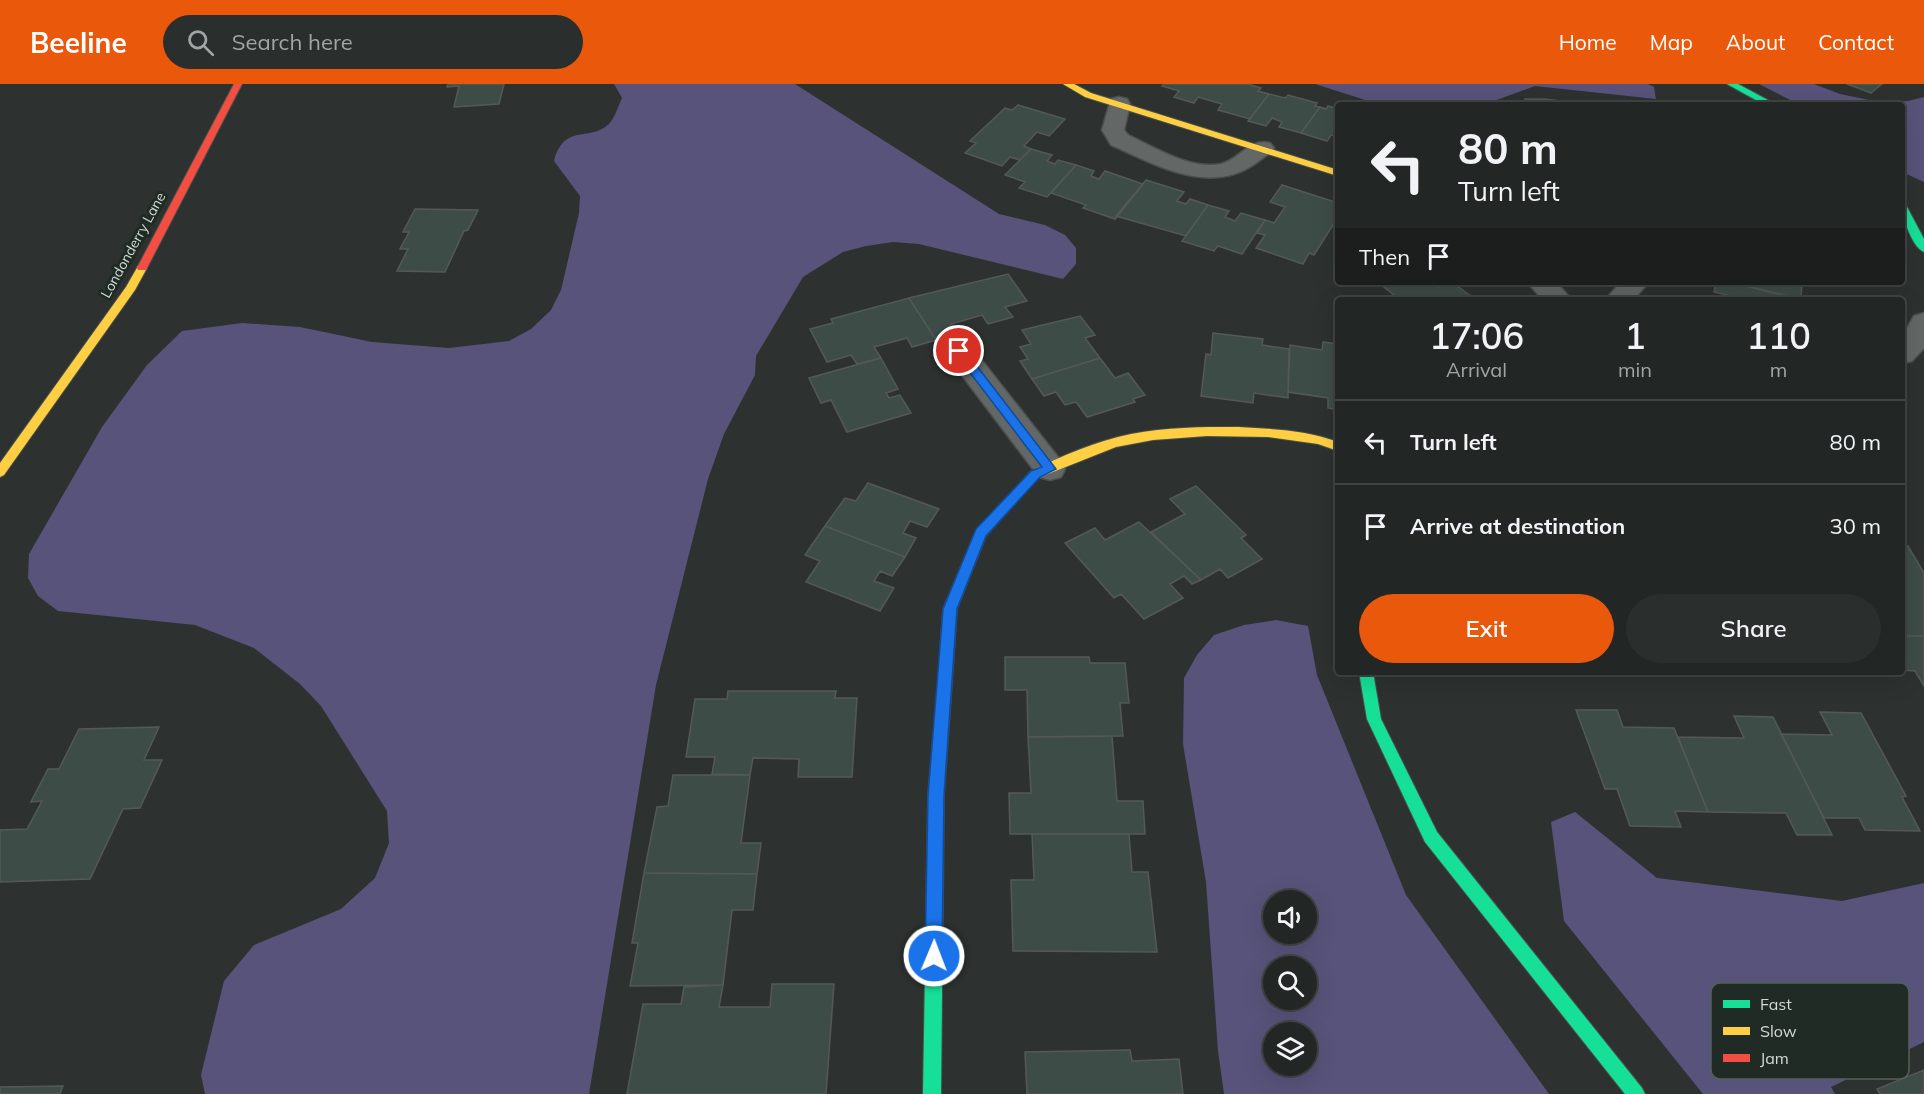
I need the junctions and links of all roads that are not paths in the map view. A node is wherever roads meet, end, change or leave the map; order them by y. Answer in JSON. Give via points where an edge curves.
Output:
{"nodes":[{"id":1,"x":238,"y":84,"type":"edge"},
{"id":2,"x":1067,"y":84,"type":"edge"},
{"id":3,"x":1731,"y":84,"type":"edge"},
{"id":4,"x":1766,"y":102,"type":"edge"},
{"id":5,"x":1119,"y":104,"type":"junction"},
{"id":6,"x":1262,"y":148,"type":"junction"},
{"id":7,"x":1335,"y":171,"type":"edge"},
{"id":8,"x":1905,"y":213,"type":"edge"},
{"id":9,"x":1924,"y":249,"type":"edge"},
{"id":10,"x":1543,"y":285,"type":"edge"},
{"id":11,"x":1633,"y":285,"type":"edge"},
{"id":12,"x":1556,"y":297,"type":"edge"},
{"id":13,"x":1621,"y":297,"type":"edge"},
{"id":14,"x":1924,"y":322,"type":"edge"},
{"id":15,"x":959,"y":351,"type":"dead end"},
{"id":16,"x":1905,"y":351,"type":"edge"},
{"id":17,"x":1335,"y":445,"type":"edge"},
{"id":18,"x":1050,"y":469,"type":"junction"},
{"id":19,"x":0,"y":472,"type":"edge"},
{"id":20,"x":1367,"y":675,"type":"edge"},
{"id":21,"x":932,"y":1094,"type":"edge"},
{"id":22,"x":1636,"y":1094,"type":"edge"}],
"edges":[{"from":1,"to":19,"type":"street","name":"Londonderry Lane","via":[[131,288]]},
{"from":2,"to":5,"type":"street"},
{"from":3,"to":4,"type":"street"},
{"from":5,"to":6,"type":"street"},
{"from":5,"to":6,"type":"street","via":[[1113,130],[1119,140],[1183,166],[1229,169]]},
{"from":6,"to":7,"type":"street"},
{"from":8,"to":9,"type":"street"},
{"from":10,"to":12,"type":"street"},
{"from":11,"to":13,"type":"street"},
{"from":14,"to":16,"type":"street"},
{"from":15,"to":18,"type":"street"},
{"from":17,"to":18,"type":"street","via":[[1324,439],[1282,433],[1132,438]]},
{"from":18,"to":21,"type":"street","via":[[1035,474],[981,533],[950,609],[936,795]]},
{"from":20,"to":22,"type":"street","via":[[1374,719],[1431,837]]}]}
